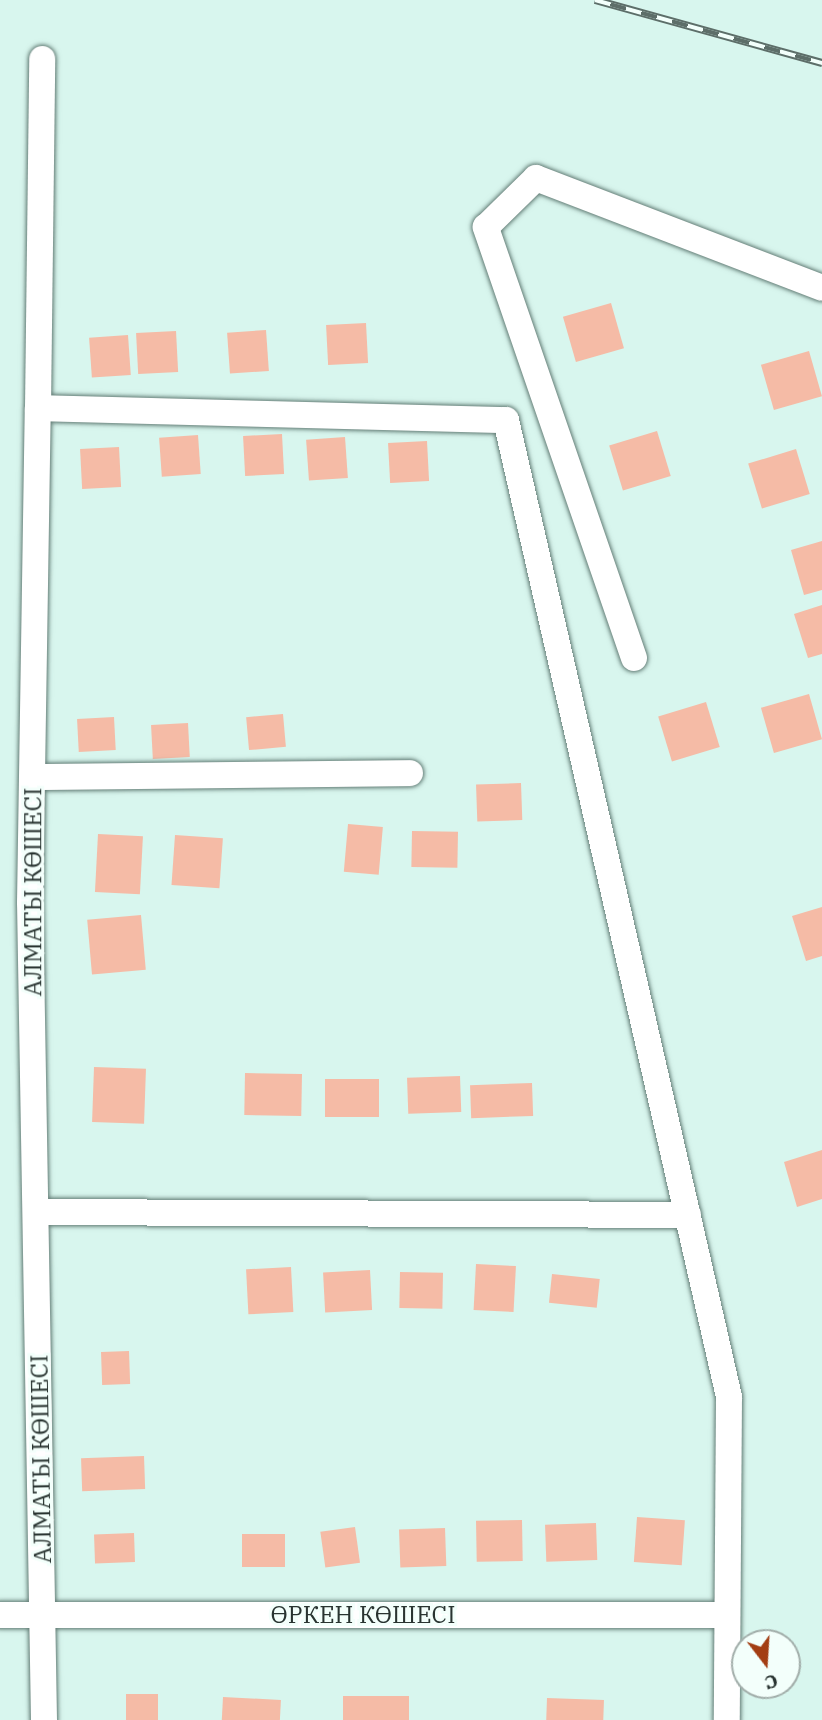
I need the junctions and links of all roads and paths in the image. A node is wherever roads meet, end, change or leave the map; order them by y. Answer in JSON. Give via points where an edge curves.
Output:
{"nodes":[{"id":1,"x":42,"y":59,"type":"dead end"},
{"id":2,"x":822,"y":288,"type":"edge"},
{"id":3,"x":38,"y":408,"type":"junction"},
{"id":4,"x":634,"y":658,"type":"dead end"},
{"id":5,"x":410,"y":774,"type":"dead end"},
{"id":6,"x":33,"y":777,"type":"junction"},
{"id":7,"x":36,"y":1212,"type":"junction"},
{"id":8,"x":688,"y":1215,"type":"junction"},
{"id":9,"x":0,"y":1615,"type":"edge"},
{"id":10,"x":726,"y":1615,"type":"junction"},
{"id":11,"x":44,"y":1616,"type":"junction"},
{"id":12,"x":44,"y":1720,"type":"edge"},
{"id":13,"x":727,"y":1720,"type":"edge"}],
"edges":[{"from":1,"to":3,"type":"street","name":"АЛМАТЫ КӨШЕСІ"},
{"from":2,"to":4,"type":"street","via":[[536,178],[486,227]]},
{"from":3,"to":6,"type":"street","name":"АЛМАТЫ КӨШЕСІ"},
{"from":3,"to":8,"type":"street","via":[[506,420]]},
{"from":5,"to":6,"type":"street"},
{"from":6,"to":7,"type":"street","name":"АЛМАТЫ КӨШЕСІ","via":[[30,903]]},
{"from":7,"to":8,"type":"street"},
{"from":7,"to":11,"type":"street","name":"АЛМАТЫ КӨШЕСІ"},
{"from":8,"to":10,"type":"street","via":[[729,1397]]},
{"from":9,"to":11,"type":"street","name":"ӨРКЕН КӨШЕСІ"},
{"from":10,"to":11,"type":"street","name":"ӨРКЕН КӨШЕСІ"},
{"from":10,"to":13,"type":"street"},
{"from":11,"to":12,"type":"street","name":"АЛМАТЫ КӨШЕСІ"}]}
